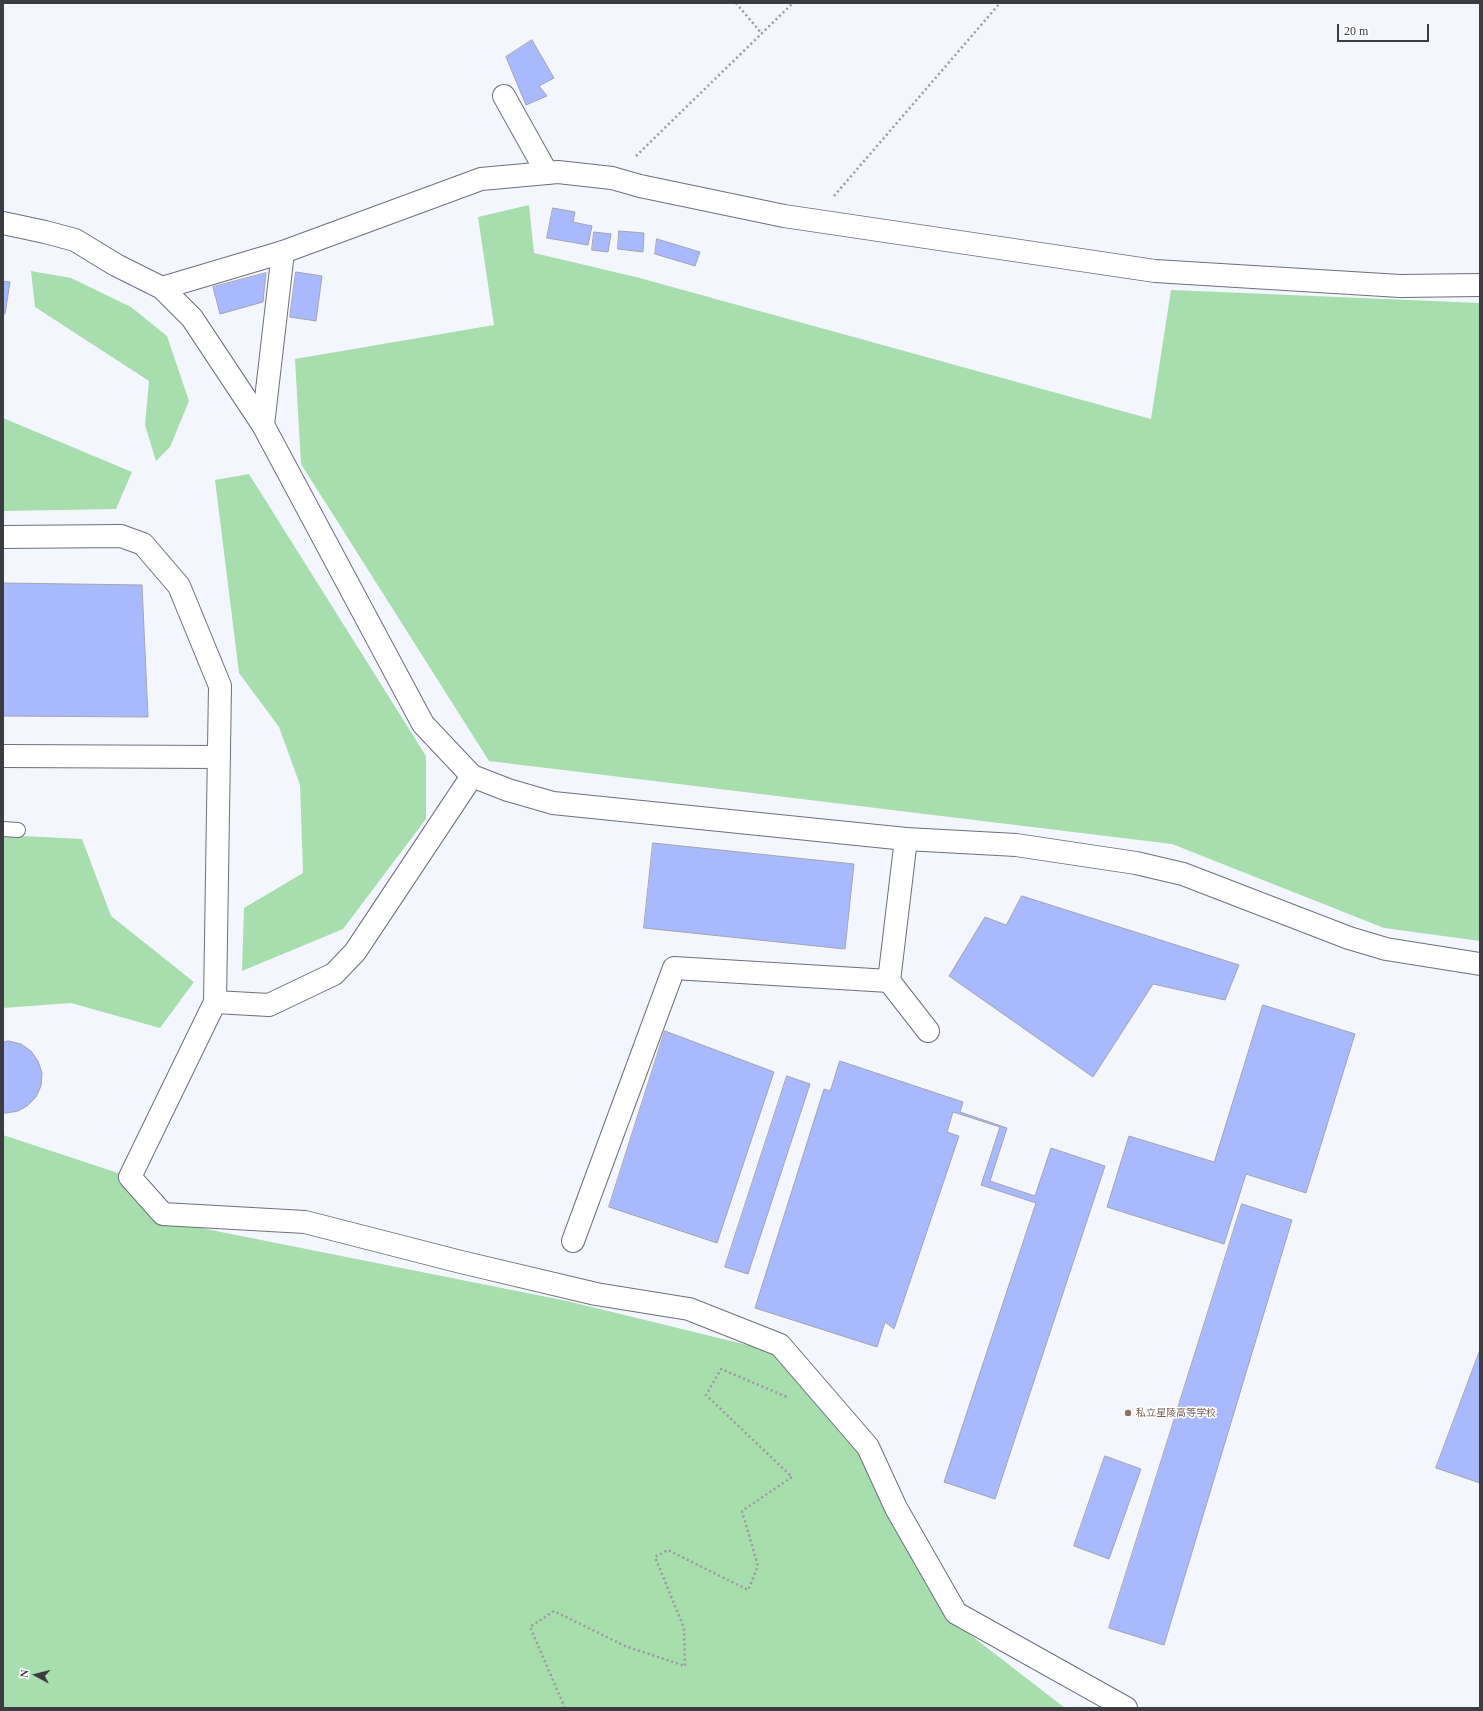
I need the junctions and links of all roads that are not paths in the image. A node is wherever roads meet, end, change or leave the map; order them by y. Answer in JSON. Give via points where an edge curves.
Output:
{"nodes":[{"id":1,"x":504,"y":96,"type":"dead end"},
{"id":2,"x":547,"y":173,"type":"junction"},
{"id":3,"x":3,"y":223,"type":"edge"},
{"id":4,"x":283,"y":252,"type":"junction"},
{"id":5,"x":1480,"y":285,"type":"edge"},
{"id":6,"x":162,"y":288,"type":"junction"},
{"id":7,"x":263,"y":425,"type":"junction"},
{"id":8,"x":3,"y":537,"type":"edge"},
{"id":9,"x":3,"y":756,"type":"edge"},
{"id":10,"x":219,"y":757,"type":"junction"},
{"id":11,"x":472,"y":776,"type":"junction"},
{"id":12,"x":3,"y":830,"type":"edge"},
{"id":13,"x":18,"y":830,"type":"dead end"},
{"id":14,"x":906,"y":839,"type":"junction"},
{"id":15,"x":1480,"y":964,"type":"edge"},
{"id":16,"x":889,"y":981,"type":"junction"},
{"id":17,"x":215,"y":1002,"type":"junction"},
{"id":18,"x":928,"y":1031,"type":"dead end"},
{"id":19,"x":573,"y":1241,"type":"dead end"},
{"id":20,"x":1126,"y":1708,"type":"edge"}],
"edges":[{"from":1,"to":2,"type":"street"},
{"from":2,"to":4,"type":"street","via":[[481,179]]},
{"from":2,"to":5,"type":"street","via":[[612,178],[784,216],[1155,271],[1400,286]]},
{"from":3,"to":6,"type":"street","via":[[75,240],[116,265]]},
{"from":4,"to":6,"type":"street"},
{"from":4,"to":7,"type":"street"},
{"from":6,"to":7,"type":"street","via":[[192,318]]},
{"from":7,"to":11,"type":"street","via":[[423,724]]},
{"from":8,"to":10,"type":"street","via":[[121,536],[144,544],[179,586],[220,686]]},
{"from":9,"to":10,"type":"street"},
{"from":10,"to":17,"type":"street"},
{"from":11,"to":14,"type":"street","via":[[553,803]]},
{"from":11,"to":17,"type":"street","via":[[355,952],[334,974],[269,1005]]},
{"from":12,"to":13,"type":"lane"},
{"from":14,"to":15,"type":"street","via":[[1016,845],[1144,865],[1183,874],[1349,938],[1386,949]]},
{"from":14,"to":16,"type":"street"},
{"from":16,"to":18,"type":"street"},
{"from":16,"to":19,"type":"street","via":[[674,968]]},
{"from":17,"to":20,"type":"street","via":[[130,1177],[163,1214],[305,1222],[596,1294],[689,1309],[780,1345],[868,1447],[896,1508],[956,1613]]}]}
